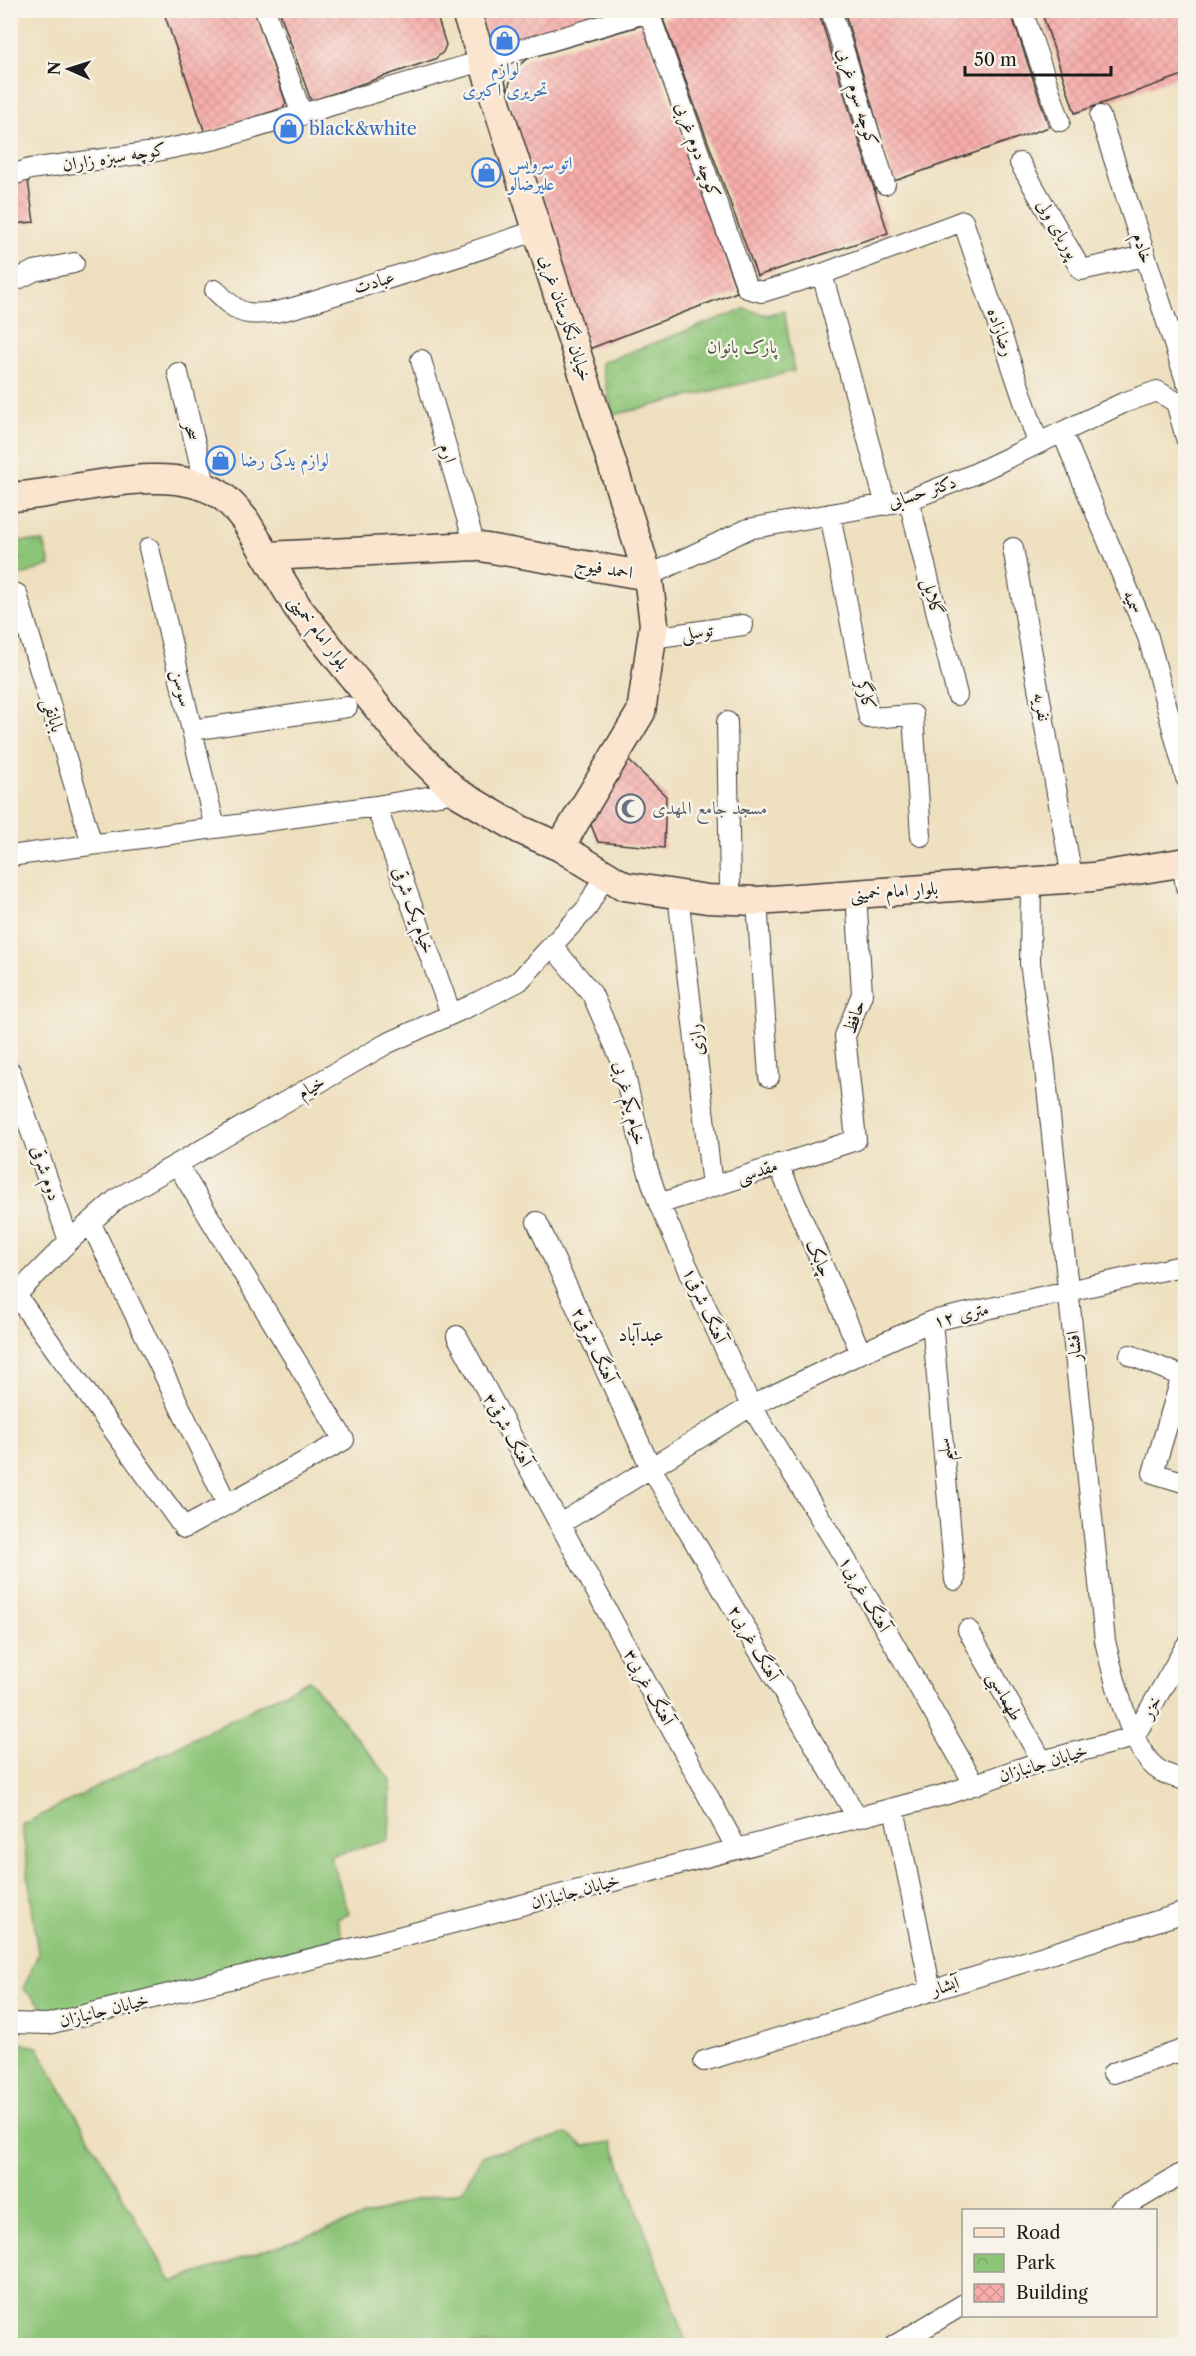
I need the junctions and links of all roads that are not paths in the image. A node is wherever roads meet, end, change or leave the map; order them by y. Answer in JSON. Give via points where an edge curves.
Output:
{"nodes":[{"id":1,"x":265,"y":10,"type":"edge"},
{"id":2,"x":465,"y":10,"type":"edge"},
{"id":3,"x":831,"y":10,"type":"edge"},
{"id":4,"x":1022,"y":10,"type":"edge"},
{"id":5,"x":651,"y":11,"type":"edge"},
{"id":6,"x":483,"y":61,"type":"junction"},
{"id":7,"x":302,"y":115,"type":"junction"},
{"id":8,"x":1100,"y":116,"type":"dead end"},
{"id":9,"x":1060,"y":121,"type":"dead end"},
{"id":10,"x":1020,"y":163,"type":"dead end"},
{"id":11,"x":10,"y":176,"type":"edge"},
{"id":12,"x":885,"y":184,"type":"dead end"},
{"id":13,"x":538,"y":230,"type":"junction"},
{"id":14,"x":1145,"y":256,"type":"junction"},
{"id":15,"x":74,"y":263,"type":"dead end"},
{"id":16,"x":822,"y":274,"type":"junction"},
{"id":17,"x":10,"y":283,"type":"edge"},
{"id":18,"x":215,"y":290,"type":"dead end"},
{"id":19,"x":421,"y":360,"type":"dead end"},
{"id":20,"x":178,"y":373,"type":"dead end"},
{"id":21,"x":1185,"y":381,"type":"edge"},
{"id":22,"x":1181,"y":402,"type":"edge"},
{"id":23,"x":1062,"y":432,"type":"junction"},
{"id":24,"x":1185,"y":438,"type":"edge"},
{"id":25,"x":1038,"y":443,"type":"junction"},
{"id":26,"x":206,"y":489,"type":"junction"},
{"id":27,"x":11,"y":494,"type":"edge"},
{"id":28,"x":909,"y":500,"type":"junction"},
{"id":29,"x":886,"y":505,"type":"junction"},
{"id":30,"x":830,"y":514,"type":"junction"},
{"id":31,"x":475,"y":546,"type":"junction"},
{"id":32,"x":149,"y":548,"type":"dead end"},
{"id":33,"x":1013,"y":548,"type":"dead end"},
{"id":34,"x":267,"y":556,"type":"junction"},
{"id":35,"x":648,"y":576,"type":"junction"},
{"id":36,"x":10,"y":596,"type":"edge"},
{"id":37,"x":742,"y":625,"type":"dead end"},
{"id":38,"x":652,"y":638,"type":"junction"},
{"id":39,"x":957,"y":695,"type":"dead end"},
{"id":40,"x":347,"y":707,"type":"dead end"},
{"id":41,"x":727,"y":722,"type":"dead end"},
{"id":42,"x":192,"y":730,"type":"junction"},
{"id":43,"x":1185,"y":778,"type":"edge"},
{"id":44,"x":456,"y":792,"type":"junction"},
{"id":45,"x":376,"y":806,"type":"junction"},
{"id":46,"x":215,"y":828,"type":"junction"},
{"id":47,"x":921,"y":836,"type":"dead end"},
{"id":48,"x":92,"y":844,"type":"junction"},
{"id":49,"x":560,"y":847,"type":"junction"},
{"id":50,"x":10,"y":855,"type":"edge"},
{"id":51,"x":1184,"y":865,"type":"edge"},
{"id":52,"x":1070,"y":866,"type":"junction"},
{"id":53,"x":605,"y":874,"type":"junction"},
{"id":54,"x":1031,"y":882,"type":"junction"},
{"id":55,"x":729,"y":886,"type":"junction"},
{"id":56,"x":856,"y":893,"type":"junction"},
{"id":57,"x":678,"y":895,"type":"junction"},
{"id":58,"x":757,"y":900,"type":"junction"},
{"id":59,"x":553,"y":947,"type":"junction"},
{"id":60,"x":452,"y":1014,"type":"junction"},
{"id":61,"x":10,"y":1071,"type":"edge"},
{"id":62,"x":769,"y":1077,"type":"dead end"},
{"id":63,"x":856,"y":1140,"type":"joint"},
{"id":64,"x":177,"y":1164,"type":"junction"},
{"id":65,"x":778,"y":1164,"type":"junction"},
{"id":66,"x":712,"y":1186,"type":"junction"},
{"id":67,"x":659,"y":1204,"type":"junction"},
{"id":68,"x":90,"y":1222,"type":"junction"},
{"id":69,"x":537,"y":1222,"type":"dead end"},
{"id":70,"x":69,"y":1241,"type":"junction"},
{"id":71,"x":1185,"y":1265,"type":"edge"},
{"id":72,"x":1069,"y":1290,"type":"junction"},
{"id":73,"x":13,"y":1298,"type":"edge"},
{"id":74,"x":932,"y":1321,"type":"junction"},
{"id":75,"x":457,"y":1336,"type":"dead end"},
{"id":76,"x":861,"y":1353,"type":"junction"},
{"id":77,"x":1130,"y":1355,"type":"dead end"},
{"id":78,"x":751,"y":1407,"type":"junction"},
{"id":79,"x":651,"y":1468,"type":"junction"},
{"id":80,"x":1185,"y":1483,"type":"edge"},
{"id":81,"x":227,"y":1504,"type":"junction"},
{"id":82,"x":560,"y":1524,"type":"junction"},
{"id":83,"x":955,"y":1580,"type":"dead end"},
{"id":84,"x":968,"y":1630,"type":"dead end"},
{"id":85,"x":1185,"y":1646,"type":"edge"},
{"id":86,"x":1134,"y":1737,"type":"junction"},
{"id":87,"x":1042,"y":1761,"type":"junction"},
{"id":88,"x":1185,"y":1780,"type":"edge"},
{"id":89,"x":975,"y":1785,"type":"junction"},
{"id":90,"x":894,"y":1808,"type":"junction"},
{"id":91,"x":857,"y":1817,"type":"junction"},
{"id":92,"x":737,"y":1849,"type":"junction"},
{"id":93,"x":1185,"y":1912,"type":"edge"},
{"id":94,"x":931,"y":1991,"type":"junction"},
{"id":95,"x":10,"y":2023,"type":"edge"},
{"id":96,"x":1185,"y":2049,"type":"edge"},
{"id":97,"x":704,"y":2061,"type":"dead end"},
{"id":98,"x":1113,"y":2073,"type":"dead end"},
{"id":99,"x":1185,"y":2171,"type":"edge"},
{"id":100,"x":1123,"y":2209,"type":"edge"},
{"id":101,"x":962,"y":2305,"type":"edge"},
{"id":102,"x":894,"y":2346,"type":"edge"}],
"edges":[{"from":1,"to":7,"type":"street"},
{"from":2,"to":6,"type":"street","name":"خیابان نگارستان غربی"},
{"from":3,"to":12,"type":"street","name":"کوچه سوم غربی"},
{"from":4,"to":9,"type":"street"},
{"from":5,"to":6,"type":"street","name":"کوچه سبزه زاران"},
{"from":5,"to":16,"type":"street","name":"کوچه دوم غربی","via":[[747,288],[762,292]]},
{"from":6,"to":7,"type":"street","name":"کوچه سبزه زاران"},
{"from":6,"to":13,"type":"street","name":"خیابان نگارستان غربی"},
{"from":7,"to":11,"type":"street","name":"کوچه سبزه زاران","via":[[217,139],[30,169]]},
{"from":8,"to":14,"type":"street","name":"خادم"},
{"from":10,"to":14,"type":"street","name":"پوریای ولی","via":[[1081,270]]},
{"from":13,"to":18,"type":"street","name":"عبادت","via":[[268,312],[246,313]]},
{"from":13,"to":35,"type":"street","name":"خیابان نگارستان غربی"},
{"from":14,"to":21,"type":"street","name":"خادم"},
{"from":15,"to":17,"type":"street","via":[[34,271]]},
{"from":16,"to":25,"type":"street","name":"رضازاده","via":[[963,220]]},
{"from":16,"to":29,"type":"street"},
{"from":19,"to":31,"type":"street","name":"ارم"},
{"from":20,"to":26,"type":"street","name":"سحر"},
{"from":22,"to":23,"type":"street","name":"دکتر حسابی","via":[[1157,391]]},
{"from":22,"to":24,"type":"street"},
{"from":23,"to":25,"type":"street","name":"دکتر حسابی"},
{"from":23,"to":43,"type":"street","name":"سمیه","via":[[1148,637]]},
{"from":25,"to":28,"type":"street","name":"دکتر حسابی"},
{"from":26,"to":27,"type":"street","name":"بلوار امام خمینی","via":[[174,480],[135,480]]},
{"from":26,"to":34,"type":"street","name":"بلوار امام خمینی","via":[[235,507]]},
{"from":28,"to":29,"type":"street","name":"دکتر حسابی"},
{"from":28,"to":39,"type":"street","name":"گلایل"},
{"from":29,"to":30,"type":"street","name":"دکتر حسابی"},
{"from":30,"to":35,"type":"street","name":"دکتر حسابی","via":[[748,529]]},
{"from":30,"to":47,"type":"street","name":"کارگر","via":[[868,718],[913,715]]},
{"from":31,"to":34,"type":"street","name":"احمد فیوج"},
{"from":31,"to":35,"type":"street","name":"احمد فیوج"},
{"from":32,"to":42,"type":"street","name":"سوسن"},
{"from":33,"to":52,"type":"street","name":"نفریه"},
{"from":34,"to":44,"type":"street","name":"بلوار امام خمینی","via":[[298,608],[406,743]]},
{"from":35,"to":38,"type":"street","name":"احمد فیوج"},
{"from":36,"to":48,"type":"street","name":"بابانقی","via":[[17,594]]},
{"from":37,"to":38,"type":"street","name":"توسلی"},
{"from":38,"to":49,"type":"street","name":"احمد فیوج","via":[[641,712]]},
{"from":40,"to":42,"type":"street"},
{"from":41,"to":55,"type":"street"},
{"from":42,"to":46,"type":"street","name":"سوسن"},
{"from":44,"to":45,"type":"street"},
{"from":44,"to":49,"type":"street","name":"بلوار امام خمینی","via":[[521,830]]},
{"from":45,"to":46,"type":"street"},
{"from":45,"to":60,"type":"street","name":"خیام یک شرقی"},
{"from":46,"to":48,"type":"street"},
{"from":48,"to":50,"type":"street"},
{"from":49,"to":53,"type":"street","name":"بلوار امام خمینی"},
{"from":51,"to":52,"type":"street","name":"بلوار امام خمینی"},
{"from":51,"to":54,"type":"street","name":"بلوار امام خمینی"},
{"from":52,"to":55,"type":"street","name":"بلوار امام خمینی"},
{"from":53,"to":55,"type":"street","name":"بلوار امام خمینی","via":[[627,873]]},
{"from":53,"to":57,"type":"street","name":"بلوار امام خمینی","via":[[624,886]]},
{"from":53,"to":59,"type":"street","name":"خیام","via":[[587,908]]},
{"from":54,"to":56,"type":"street","name":"بلوار امام خمینی"},
{"from":54,"to":72,"type":"street","name":"افشار","via":[[1030,963]]},
{"from":56,"to":58,"type":"street","name":"بلوار امام خمینی"},
{"from":56,"to":63,"type":"street","name":"حافظ","via":[[862,994],[845,1036]]},
{"from":57,"to":58,"type":"street","name":"بلوار امام خمینی"},
{"from":57,"to":66,"type":"street","name":"رازی"},
{"from":58,"to":62,"type":"street"},
{"from":59,"to":60,"type":"street","name":"خیام","via":[[519,981]]},
{"from":59,"to":67,"type":"street","name":"خیام یکم غربی","via":[[592,994],[622,1062],[643,1155]]},
{"from":60,"to":64,"type":"street","name":"خیام","via":[[386,1044]]},
{"from":61,"to":70,"type":"street","name":"دوم شرقی"},
{"from":63,"to":65,"type":"street","name":"مقدسی"},
{"from":64,"to":68,"type":"street","name":"خیام","via":[[118,1198]]},
{"from":64,"to":81,"type":"street","via":[[344,1440]]},
{"from":65,"to":66,"type":"street","name":"مقدسی"},
{"from":65,"to":76,"type":"street","name":"چابک"},
{"from":66,"to":67,"type":"street","name":"مقدسی"},
{"from":67,"to":78,"type":"street","name":"آهنگ شرقی۱"},
{"from":68,"to":70,"type":"street","name":"خیام"},
{"from":68,"to":81,"type":"street"},
{"from":69,"to":79,"type":"street","name":"آهنگ شرقی۲"},
{"from":70,"to":73,"type":"street","name":"خیام"},
{"from":71,"to":72,"type":"street","name":"۱۲ متری"},
{"from":72,"to":74,"type":"street","name":"۱۲ متری"},
{"from":72,"to":86,"type":"street","name":"افشار","via":[[1105,1641]]},
{"from":73,"to":81,"type":"street","via":[[184,1528]]},
{"from":74,"to":76,"type":"street","name":"۱۲ متری"},
{"from":74,"to":83,"type":"street","name":"سلیم"},
{"from":75,"to":82,"type":"street","name":"آهنگ شرقی۳"},
{"from":76,"to":78,"type":"street","name":"۱۲ متری"},
{"from":77,"to":80,"type":"street","via":[[1182,1376],[1153,1473]]},
{"from":78,"to":79,"type":"street","name":"۱۲ متری"},
{"from":78,"to":89,"type":"street","name":"آهنگ غربی۱","via":[[843,1555]]},
{"from":79,"to":82,"type":"street","name":"۱۲ متری"},
{"from":79,"to":91,"type":"street","name":"آهنگ غربی۲"},
{"from":82,"to":92,"type":"street","name":"آهنگ غربی۳"},
{"from":84,"to":87,"type":"street","name":"طهماسبی"},
{"from":85,"to":86,"type":"street","name":"خزر"},
{"from":86,"to":87,"type":"street","name":"خیابان جانبازان"},
{"from":86,"to":88,"type":"street","name":"افشار","via":[[1158,1770]]},
{"from":87,"to":89,"type":"street","name":"خیابان جانبازان"},
{"from":89,"to":90,"type":"street","name":"خیابان جانبازان"},
{"from":90,"to":91,"type":"street","name":"خیابان جانبازان"},
{"from":90,"to":94,"type":"street"},
{"from":91,"to":92,"type":"street","name":"خیابان جانبازان"},
{"from":92,"to":95,"type":"street","name":"خیابان جانبازان","via":[[48,2024]]},
{"from":93,"to":94,"type":"street","name":"آبشار"},
{"from":94,"to":97,"type":"street","name":"آبشار"},
{"from":96,"to":98,"type":"street"},
{"from":99,"to":100,"type":"street"},
{"from":101,"to":102,"type":"street"}]}
